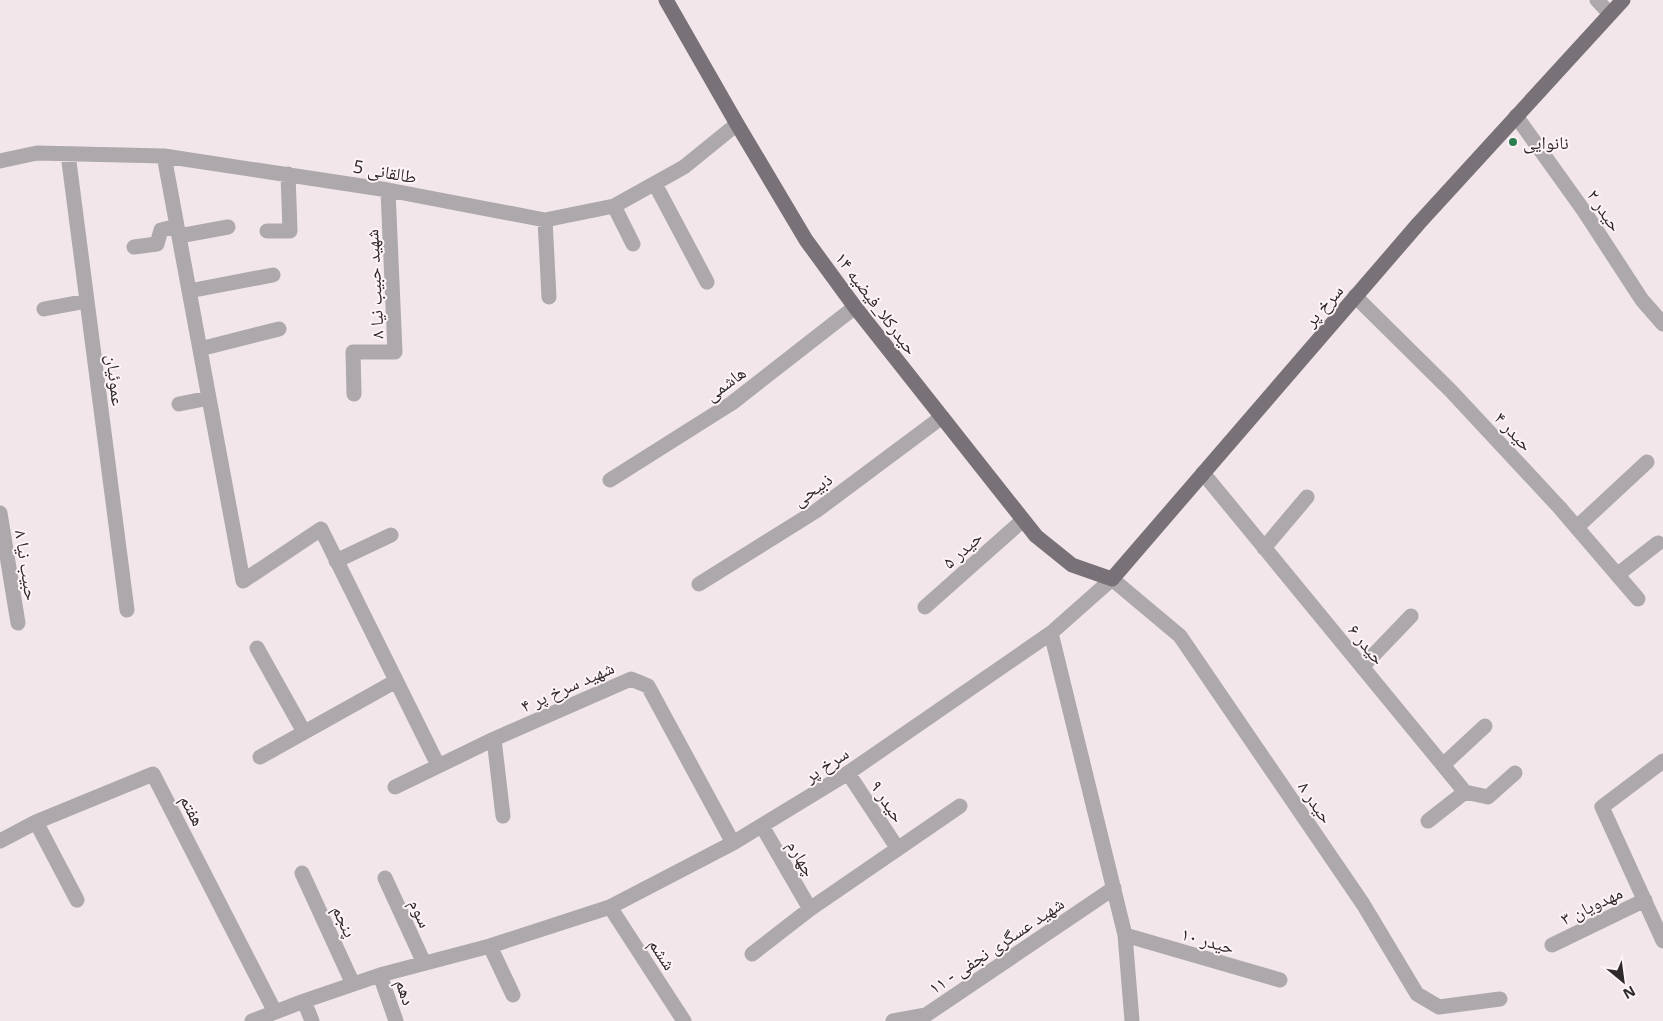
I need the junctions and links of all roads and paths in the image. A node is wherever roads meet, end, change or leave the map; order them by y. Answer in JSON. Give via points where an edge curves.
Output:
{"nodes":[{"id":1,"x":666,"y":0,"type":"edge"},
{"id":2,"x":1596,"y":0,"type":"edge"},
{"id":3,"x":1624,"y":0,"type":"edge"},
{"id":4,"x":1610,"y":14,"type":"junction"},
{"id":5,"x":1516,"y":116,"type":"junction"},
{"id":6,"x":737,"y":124,"type":"junction"},
{"id":7,"x":68,"y":154,"type":"junction"},
{"id":8,"x":164,"y":156,"type":"junction"},
{"id":9,"x":1,"y":157,"type":"edge"},
{"id":10,"x":288,"y":174,"type":"junction"},
{"id":11,"x":655,"y":184,"type":"junction"},
{"id":12,"x":388,"y":190,"type":"junction"},
{"id":13,"x":614,"y":206,"type":"junction"},
{"id":14,"x":545,"y":220,"type":"junction"},
{"id":15,"x":228,"y":227,"type":"dead end"},
{"id":16,"x":178,"y":231,"type":"junction"},
{"id":17,"x":267,"y":231,"type":"dead end"},
{"id":18,"x":633,"y":244,"type":"dead end"},
{"id":19,"x":134,"y":247,"type":"dead end"},
{"id":20,"x":274,"y":275,"type":"dead end"},
{"id":21,"x":707,"y":282,"type":"dead end"},
{"id":22,"x":189,"y":291,"type":"junction"},
{"id":23,"x":1355,"y":296,"type":"junction"},
{"id":24,"x":549,"y":297,"type":"dead end"},
{"id":25,"x":87,"y":301,"type":"junction"},
{"id":26,"x":855,"y":307,"type":"junction"},
{"id":27,"x":44,"y":309,"type":"dead end"},
{"id":28,"x":1663,"y":324,"type":"edge"},
{"id":29,"x":279,"y":329,"type":"dead end"},
{"id":30,"x":200,"y":348,"type":"junction"},
{"id":31,"x":354,"y":394,"type":"dead end"},
{"id":32,"x":209,"y":398,"type":"junction"},
{"id":33,"x":179,"y":404,"type":"dead end"},
{"id":34,"x":942,"y":417,"type":"junction"},
{"id":35,"x":1647,"y":462,"type":"dead end"},
{"id":36,"x":1202,"y":473,"type":"junction"},
{"id":37,"x":610,"y":480,"type":"dead end"},
{"id":38,"x":1308,"y":497,"type":"dead end"},
{"id":39,"x":0,"y":513,"type":"edge"},
{"id":40,"x":1023,"y":520,"type":"junction"},
{"id":41,"x":1577,"y":527,"type":"junction"},
{"id":42,"x":391,"y":535,"type":"dead end"},
{"id":43,"x":1658,"y":543,"type":"dead end"},
{"id":44,"x":1264,"y":548,"type":"junction"},
{"id":45,"x":336,"y":561,"type":"junction"},
{"id":46,"x":1618,"y":575,"type":"junction"},
{"id":47,"x":1112,"y":579,"type":"junction"},
{"id":48,"x":699,"y":584,"type":"dead end"},
{"id":49,"x":1638,"y":599,"type":"dead end"},
{"id":50,"x":925,"y":607,"type":"dead end"},
{"id":51,"x":127,"y":610,"type":"dead end"},
{"id":52,"x":1412,"y":616,"type":"dead end"},
{"id":53,"x":18,"y":623,"type":"dead end"},
{"id":54,"x":1051,"y":633,"type":"junction"},
{"id":55,"x":257,"y":648,"type":"dead end"},
{"id":56,"x":1362,"y":666,"type":"junction"},
{"id":57,"x":396,"y":681,"type":"junction"},
{"id":58,"x":1485,"y":726,"type":"dead end"},
{"id":59,"x":304,"y":732,"type":"junction"},
{"id":60,"x":494,"y":739,"type":"junction"},
{"id":61,"x":260,"y":757,"type":"dead end"},
{"id":62,"x":1663,"y":761,"type":"edge"},
{"id":63,"x":438,"y":765,"type":"junction"},
{"id":64,"x":1443,"y":766,"type":"junction"},
{"id":65,"x":848,"y":773,"type":"junction"},
{"id":66,"x":1515,"y":773,"type":"dead end"},
{"id":67,"x":395,"y":787,"type":"dead end"},
{"id":68,"x":1465,"y":792,"type":"junction"},
{"id":69,"x":960,"y":806,"type":"dead end"},
{"id":70,"x":504,"y":816,"type":"dead end"},
{"id":71,"x":1428,"y":821,"type":"dead end"},
{"id":72,"x":36,"y":822,"type":"junction"},
{"id":73,"x":762,"y":826,"type":"junction"},
{"id":74,"x":0,"y":841,"type":"edge"},
{"id":75,"x":733,"y":842,"type":"junction"},
{"id":76,"x":898,"y":849,"type":"junction"},
{"id":77,"x":302,"y":873,"type":"dead end"},
{"id":78,"x":385,"y":878,"type":"dead end"},
{"id":79,"x":1114,"y":888,"type":"junction"},
{"id":80,"x":77,"y":900,"type":"dead end"},
{"id":81,"x":1645,"y":900,"type":"junction"},
{"id":82,"x":610,"y":907,"type":"junction"},
{"id":83,"x":810,"y":909,"type":"junction"},
{"id":84,"x":1125,"y":936,"type":"junction"},
{"id":85,"x":1663,"y":941,"type":"edge"},
{"id":86,"x":1552,"y":945,"type":"dead end"},
{"id":87,"x":490,"y":946,"type":"junction"},
{"id":88,"x":752,"y":954,"type":"dead end"},
{"id":89,"x":424,"y":963,"type":"junction"},
{"id":90,"x":380,"y":975,"type":"junction"},
{"id":91,"x":1280,"y":980,"type":"dead end"},
{"id":92,"x":353,"y":984,"type":"junction"},
{"id":93,"x":513,"y":995,"type":"dead end"},
{"id":94,"x":1500,"y":999,"type":"dead end"},
{"id":95,"x":304,"y":1001,"type":"junction"},
{"id":96,"x":276,"y":1012,"type":"junction"},
{"id":97,"x":252,"y":1021,"type":"edge"},
{"id":98,"x":312,"y":1021,"type":"edge"},
{"id":99,"x":396,"y":1021,"type":"edge"},
{"id":100,"x":684,"y":1021,"type":"edge"},
{"id":101,"x":893,"y":1021,"type":"edge"},
{"id":102,"x":1131,"y":1021,"type":"edge"}],
"edges":[{"from":1,"to":6,"type":"main road","name":"حیدرکلا_فیضیه ۱۴"},
{"from":2,"to":4,"type":"street"},
{"from":3,"to":4,"type":"main road","name":"سرخ پر"},
{"from":4,"to":5,"type":"main road","name":"سرخ پر"},
{"from":5,"to":23,"type":"main road","name":"سرخ پر"},
{"from":5,"to":28,"type":"street","name":"حیدر ۲","via":[[1642,300]]},
{"from":6,"to":11,"type":"street","name":"طالقانی 5","via":[[684,167]]},
{"from":6,"to":26,"type":"main road","name":"حیدرکلا_فیضیه ۱۴","via":[[806,240]]},
{"from":7,"to":8,"type":"street","name":"طالقانی 5"},
{"from":7,"to":9,"type":"street","name":"طالقانی 5"},
{"from":7,"to":25,"type":"street","name":"عموئیان"},
{"from":8,"to":10,"type":"street","name":"طالقانی 5"},
{"from":8,"to":16,"type":"street"},
{"from":10,"to":12,"type":"street","name":"طالقانی 5"},
{"from":10,"to":17,"type":"street","via":[[290,231]]},
{"from":11,"to":13,"type":"street","name":"طالقانی 5"},
{"from":11,"to":21,"type":"street"},
{"from":12,"to":14,"type":"street","name":"طالقانی 5"},
{"from":12,"to":31,"type":"street","name":"شهید حبیب نیا ۸","via":[[395,352],[353,352]]},
{"from":13,"to":14,"type":"street","name":"طالقانی 5"},
{"from":13,"to":18,"type":"street"},
{"from":14,"to":24,"type":"street"},
{"from":15,"to":16,"type":"street"},
{"from":16,"to":19,"type":"street","via":[[161,230],[156,244]]},
{"from":16,"to":22,"type":"street"},
{"from":20,"to":22,"type":"street"},
{"from":22,"to":30,"type":"street"},
{"from":23,"to":36,"type":"main road","name":"سرخ پر"},
{"from":23,"to":41,"type":"street","name":"حیدر ۴","via":[[1451,391]]},
{"from":25,"to":27,"type":"street"},
{"from":25,"to":51,"type":"street","name":"عموئیان"},
{"from":26,"to":34,"type":"main road","name":"حیدرکلا_فیضیه ۱۴"},
{"from":26,"to":37,"type":"street","name":"هاشمی","via":[[732,403]]},
{"from":29,"to":30,"type":"street"},
{"from":30,"to":32,"type":"street"},
{"from":32,"to":33,"type":"street"},
{"from":32,"to":45,"type":"street","via":[[243,581],[321,529]]},
{"from":34,"to":40,"type":"main road","name":"حیدرکلا_فیضیه ۱۴"},
{"from":34,"to":48,"type":"street","name":"ذبیحی","via":[[816,511]]},
{"from":35,"to":41,"type":"street"},
{"from":36,"to":44,"type":"street","name":"حیدر ۶"},
{"from":36,"to":47,"type":"main road","name":"سرخ پر"},
{"from":38,"to":44,"type":"street"},
{"from":39,"to":53,"type":"street","name":"۸ حبیب نیا"},
{"from":40,"to":47,"type":"main road","name":"حیدرکلا_فیضیه ۱۴","via":[[1036,536],[1072,565]]},
{"from":40,"to":50,"type":"street","name":"حیدر ۵"},
{"from":41,"to":46,"type":"street","name":"حیدر ۴"},
{"from":42,"to":45,"type":"street"},
{"from":43,"to":46,"type":"street"},
{"from":44,"to":56,"type":"street","name":"حیدر ۶"},
{"from":45,"to":57,"type":"street"},
{"from":46,"to":49,"type":"street","name":"حیدر ۴"},
{"from":47,"to":54,"type":"street","name":"سرخ پر"},
{"from":47,"to":94,"type":"street","name":"حیدر ۸","via":[[1180,636],[1363,904],[1417,994],[1439,1007]]},
{"from":52,"to":56,"type":"street"},
{"from":54,"to":65,"type":"street","name":"سرخ پر"},
{"from":54,"to":79,"type":"street"},
{"from":55,"to":59,"type":"street"},
{"from":56,"to":64,"type":"street","name":"حیدر ۶"},
{"from":57,"to":59,"type":"street"},
{"from":57,"to":63,"type":"street"},
{"from":58,"to":64,"type":"street"},
{"from":59,"to":61,"type":"street"},
{"from":60,"to":63,"type":"street","name":"شهید سرخ پر ۴"},
{"from":60,"to":70,"type":"street"},
{"from":60,"to":75,"type":"street","name":"شهید سرخ پر ۴","via":[[630,679],[648,686]]},
{"from":62,"to":81,"type":"street","via":[[1602,807]]},
{"from":63,"to":67,"type":"street","name":"شهید سرخ پر ۴"},
{"from":64,"to":68,"type":"street","name":"حیدر ۶"},
{"from":65,"to":73,"type":"street","name":"سرخ پر"},
{"from":65,"to":76,"type":"street","name":"حیدر ۹"},
{"from":66,"to":68,"type":"street","via":[[1488,797]]},
{"from":68,"to":71,"type":"street"},
{"from":69,"to":76,"type":"street"},
{"from":72,"to":74,"type":"street","name":"هفتم"},
{"from":72,"to":80,"type":"street"},
{"from":72,"to":96,"type":"street","name":"هفتم","via":[[153,774]]},
{"from":73,"to":75,"type":"street","name":"سرخ پر"},
{"from":73,"to":83,"type":"street","name":"چهارم"},
{"from":75,"to":82,"type":"street","name":"سرخ پر"},
{"from":76,"to":83,"type":"street"},
{"from":77,"to":92,"type":"street","name":"پنجم"},
{"from":78,"to":89,"type":"street","name":"سوم"},
{"from":79,"to":84,"type":"street"},
{"from":79,"to":101,"type":"street","name":"شهید عسگری نجفی - ۱۱","via":[[926,1015]]},
{"from":81,"to":85,"type":"street"},
{"from":81,"to":86,"type":"street","name":"مهدویان ۳"},
{"from":82,"to":87,"type":"street","name":"سرخ پر"},
{"from":82,"to":100,"type":"street","name":"ششم"},
{"from":83,"to":88,"type":"street"},
{"from":84,"to":91,"type":"street","name":"حیدر ۱۰"},
{"from":84,"to":102,"type":"street"},
{"from":87,"to":89,"type":"street","name":"سرخ پر"},
{"from":87,"to":93,"type":"street"},
{"from":89,"to":90,"type":"street","name":"سرخ پر"},
{"from":90,"to":92,"type":"street","name":"سرخ پر"},
{"from":90,"to":99,"type":"street","name":"دهم"},
{"from":92,"to":95,"type":"street","name":"سرخ پر"},
{"from":95,"to":96,"type":"street","name":"سرخ پر"},
{"from":95,"to":98,"type":"street"},
{"from":96,"to":97,"type":"street","name":"سرخ پر"}]}
